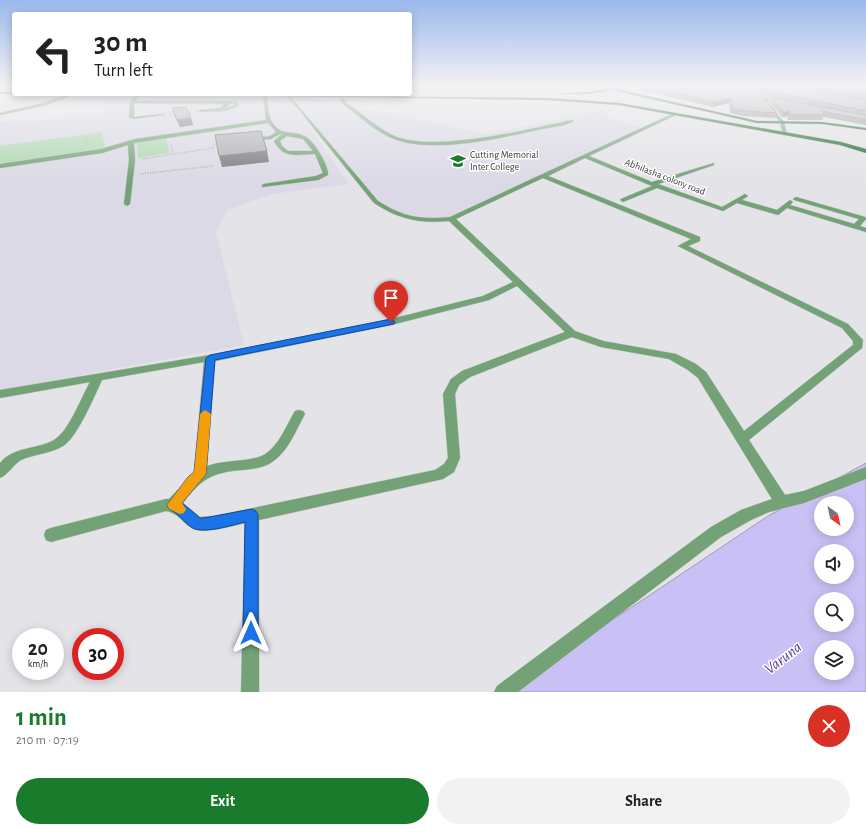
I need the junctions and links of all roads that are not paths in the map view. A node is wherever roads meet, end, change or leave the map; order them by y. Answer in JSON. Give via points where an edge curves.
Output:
{"nodes":[{"id":1,"x":132,"y":117,"type":"edge"},
{"id":2,"x":143,"y":117,"type":"edge"},
{"id":3,"x":268,"y":117,"type":"edge"},
{"id":4,"x":306,"y":117,"type":"edge"},
{"id":5,"x":364,"y":117,"type":"edge"},
{"id":6,"x":667,"y":117,"type":"edge"},
{"id":7,"x":692,"y":117,"type":"edge"},
{"id":8,"x":736,"y":117,"type":"edge"},
{"id":9,"x":778,"y":117,"type":"edge"},
{"id":10,"x":269,"y":121,"type":"junction"},
{"id":11,"x":572,"y":121,"type":"dead end"},
{"id":12,"x":782,"y":122,"type":"junction"},
{"id":13,"x":866,"y":129,"type":"edge"},
{"id":14,"x":279,"y":132,"type":"junction"},
{"id":15,"x":286,"y":134,"type":"junction"},
{"id":16,"x":785,"y":134,"type":"junction"},
{"id":17,"x":243,"y":140,"type":"edge"},
{"id":18,"x":131,"y":143,"type":"junction"},
{"id":19,"x":866,"y":151,"type":"edge"},
{"id":20,"x":317,"y":152,"type":"junction"},
{"id":21,"x":585,"y":156,"type":"junction"},
{"id":22,"x":712,"y":164,"type":"dead end"},
{"id":23,"x":0,"y":166,"type":"edge"},
{"id":24,"x":543,"y":176,"type":"junction"},
{"id":25,"x":656,"y":185,"type":"junction"},
{"id":26,"x":264,"y":186,"type":"dead end"},
{"id":27,"x":745,"y":196,"type":"dead end"},
{"id":28,"x":623,"y":200,"type":"dead end"},
{"id":29,"x":737,"y":201,"type":"junction"},
{"id":30,"x":791,"y":202,"type":"junction"},
{"id":31,"x":127,"y":204,"type":"dead end"},
{"id":32,"x":451,"y":219,"type":"junction"},
{"id":33,"x":856,"y":227,"type":"junction"},
{"id":34,"x":866,"y":230,"type":"edge"},
{"id":35,"x":519,"y":282,"type":"junction"},
{"id":36,"x":572,"y":333,"type":"junction"},
{"id":37,"x":210,"y":358,"type":"junction"},
{"id":38,"x":98,"y":378,"type":"junction"},
{"id":39,"x":0,"y":394,"type":"edge"},
{"id":40,"x":299,"y":414,"type":"dead end"},
{"id":41,"x":742,"y":439,"type":"junction"},
{"id":42,"x":0,"y":472,"type":"edge"},
{"id":43,"x":866,"y":472,"type":"edge"},
{"id":44,"x":200,"y":474,"type":"junction"},
{"id":45,"x":782,"y":502,"type":"junction"},
{"id":46,"x":173,"y":505,"type":"junction"},
{"id":47,"x":252,"y":515,"type":"junction"},
{"id":48,"x":51,"y":535,"type":"dead end"},
{"id":49,"x":250,"y":692,"type":"edge"},
{"id":50,"x":502,"y":692,"type":"edge"}],
"edges":[{"from":1,"to":2,"type":"street"},
{"from":3,"to":10,"type":"street"},
{"from":4,"to":32,"type":"street","via":[[376,202],[409,220],[428,222]]},
{"from":5,"to":11,"type":"street","via":[[389,134],[416,143],[524,132]]},
{"from":6,"to":21,"type":"street"},
{"from":7,"to":16,"type":"main road"},
{"from":8,"to":12,"type":"main road","via":[[757,122]]},
{"from":9,"to":12,"type":"street"},
{"from":10,"to":14,"type":"street","via":[[273,129]]},
{"from":10,"to":18,"type":"street"},
{"from":12,"to":13,"type":"main road"},
{"from":12,"to":16,"type":"street"},
{"from":14,"to":15,"type":"street"},
{"from":14,"to":17,"type":"street","via":[[271,137]]},
{"from":15,"to":20,"type":"street","via":[[305,138]]},
{"from":15,"to":20,"type":"street","via":[[277,140],[287,153]]},
{"from":16,"to":19,"type":"main road"},
{"from":18,"to":23,"type":"street","via":[[102,151]]},
{"from":18,"to":31,"type":"street","via":[[132,160]]},
{"from":20,"to":26,"type":"street","via":[[325,176]]},
{"from":21,"to":24,"type":"street"},
{"from":21,"to":25,"type":"street","name":"Abhilasha colony road"},
{"from":22,"to":25,"type":"street"},
{"from":24,"to":32,"type":"street"},
{"from":24,"to":41,"type":"street","via":[[697,239],[682,246],[845,326],[858,340],[858,346]]},
{"from":25,"to":28,"type":"street"},
{"from":25,"to":29,"type":"street","name":"Abhilasha colony road","via":[[723,209]]},
{"from":27,"to":29,"type":"street","name":"Abhilasha colony road"},
{"from":29,"to":30,"type":"street","via":[[778,213]]},
{"from":30,"to":33,"type":"street"},
{"from":30,"to":33,"type":"street","via":[[863,218]]},
{"from":32,"to":35,"type":"street"},
{"from":33,"to":34,"type":"street"},
{"from":35,"to":36,"type":"street"},
{"from":35,"to":37,"type":"street","via":[[486,298],[449,308]]},
{"from":36,"to":41,"type":"street","via":[[602,344],[672,356],[692,367],[702,374]]},
{"from":36,"to":47,"type":"street","via":[[458,379],[449,394],[454,458],[445,472],[429,478]]},
{"from":37,"to":38,"type":"street"},
{"from":37,"to":44,"type":"street"},
{"from":38,"to":39,"type":"street"},
{"from":38,"to":42,"type":"street","via":[[62,442],[50,448],[18,455],[10,459]]},
{"from":40,"to":44,"type":"street","via":[[278,448],[267,458]]},
{"from":41,"to":45,"type":"street"},
{"from":43,"to":45,"type":"street","via":[[804,497]]},
{"from":44,"to":46,"type":"street"},
{"from":45,"to":50,"type":"street","via":[[746,515],[716,532]]},
{"from":46,"to":47,"type":"street","via":[[197,524]]},
{"from":46,"to":48,"type":"street","via":[[155,507]]},
{"from":47,"to":49,"type":"street"}]}
